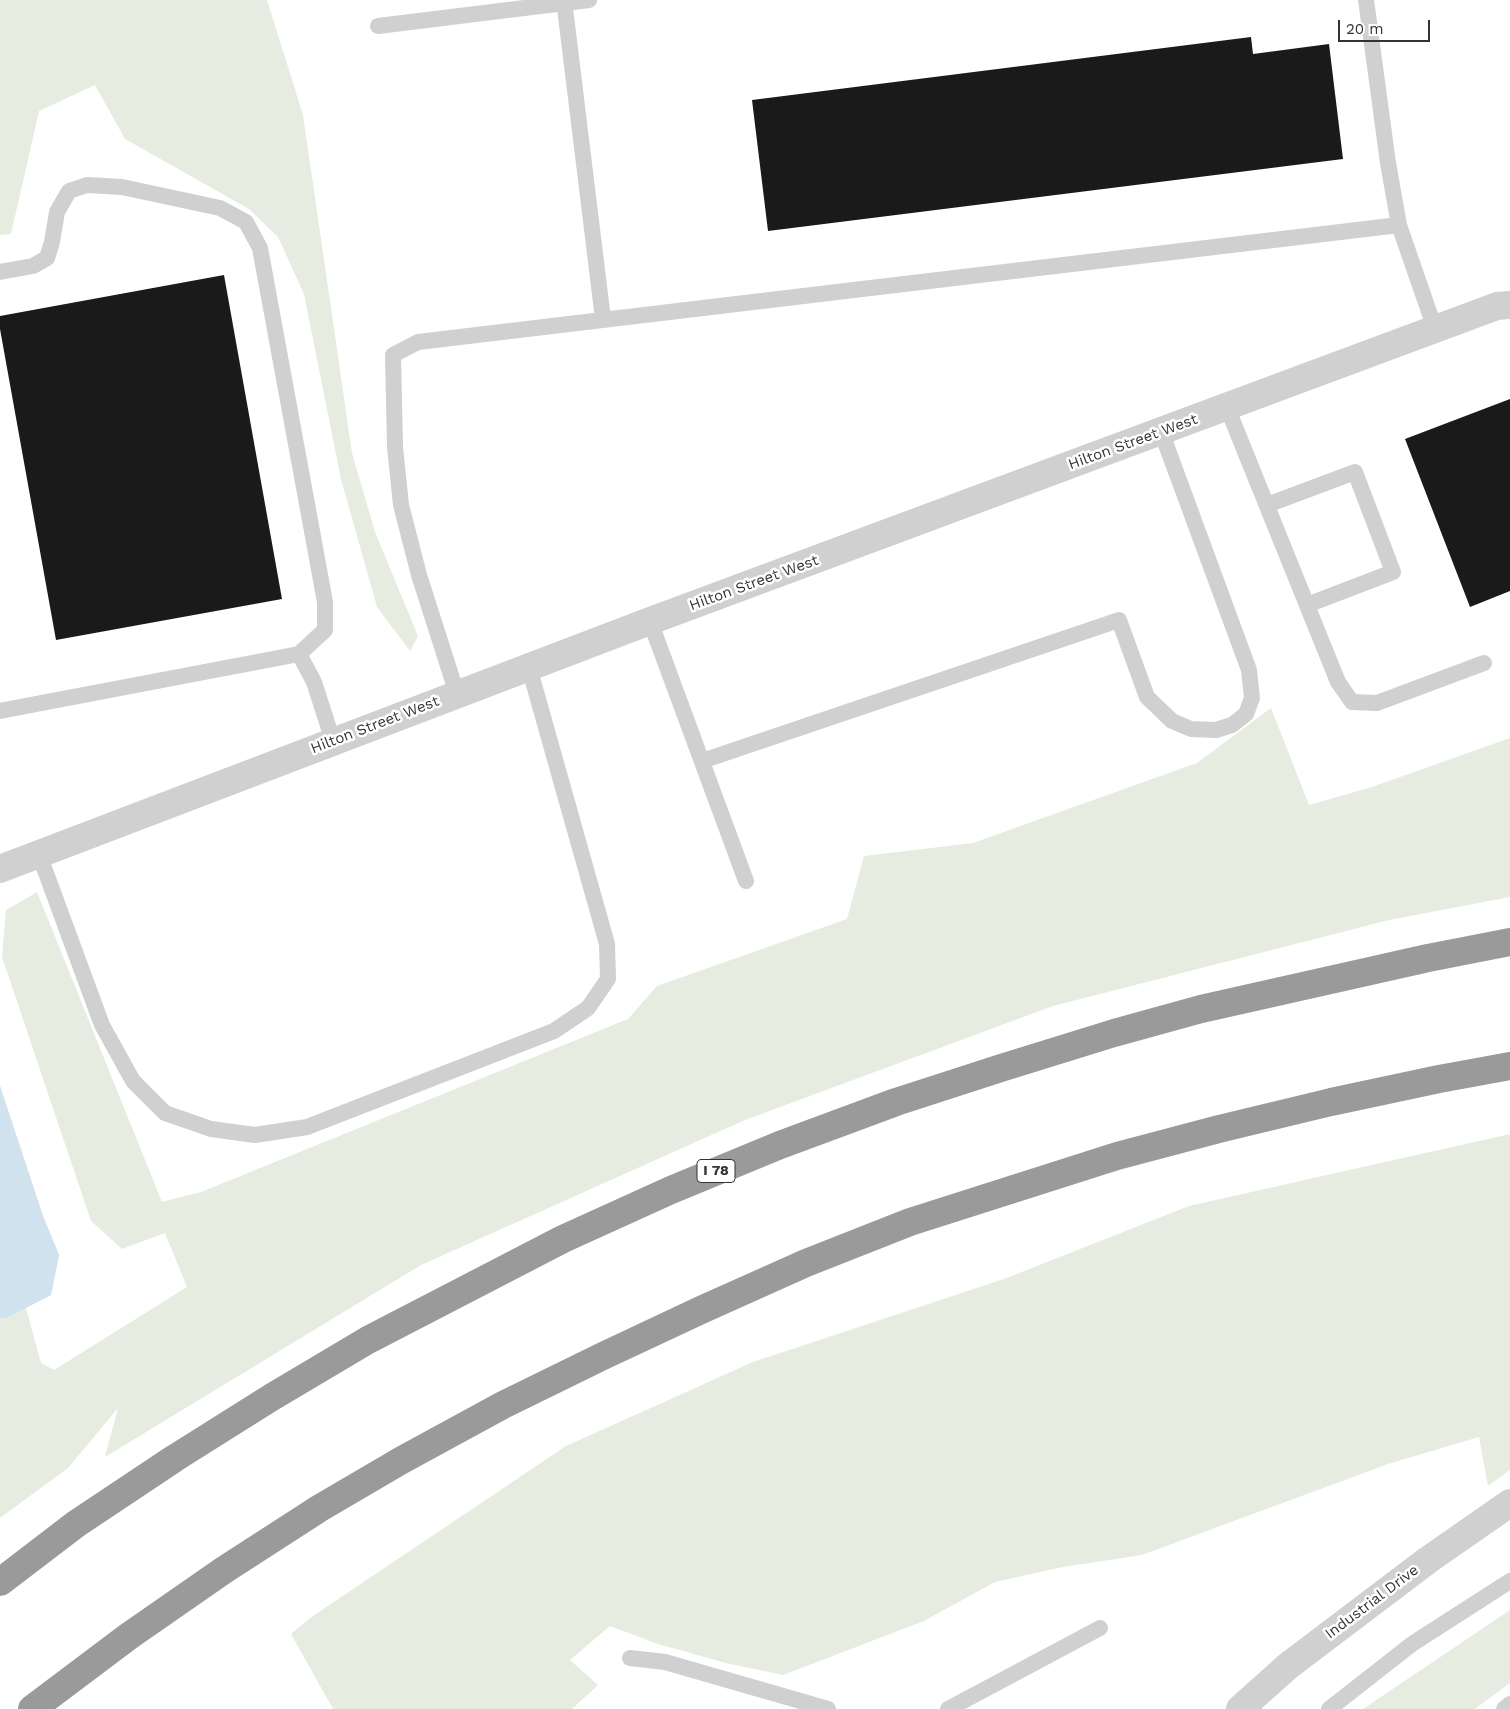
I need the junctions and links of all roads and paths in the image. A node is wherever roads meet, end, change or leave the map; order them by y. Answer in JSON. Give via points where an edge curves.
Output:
{"nodes":[{"id":1,"x":590,"y":0,"type":"edge"},
{"id":2,"x":1366,"y":0,"type":"edge"},
{"id":3,"x":564,"y":2,"type":"edge"},
{"id":4,"x":378,"y":26,"type":"dead end"},
{"id":5,"x":1399,"y":225,"type":"junction"},
{"id":6,"x":0,"y":272,"type":"edge"},
{"id":7,"x":1510,"y":305,"type":"edge"},
{"id":8,"x":603,"y":319,"type":"junction"},
{"id":9,"x":1435,"y":329,"type":"junction"},
{"id":10,"x":1227,"y":407,"type":"junction"},
{"id":11,"x":1161,"y":431,"type":"junction"},
{"id":12,"x":1267,"y":506,"type":"junction"},
{"id":13,"x":1307,"y":605,"type":"junction"},
{"id":14,"x":650,"y":621,"type":"junction"},
{"id":15,"x":299,"y":654,"type":"junction"},
{"id":16,"x":1484,"y":663,"type":"dead end"},
{"id":17,"x":529,"y":667,"type":"junction"},
{"id":18,"x":457,"y":694,"type":"junction"},
{"id":19,"x":0,"y":711,"type":"edge"},
{"id":20,"x":333,"y":741,"type":"junction"},
{"id":21,"x":702,"y":761,"type":"junction"},
{"id":22,"x":39,"y":854,"type":"junction"},
{"id":23,"x":0,"y":869,"type":"edge"},
{"id":24,"x":746,"y":881,"type":"dead end"},
{"id":25,"x":1510,"y":942,"type":"edge"},
{"id":26,"x":1510,"y":1066,"type":"edge"},
{"id":27,"x":1510,"y":1503,"type":"edge"},
{"id":28,"x":1510,"y":1580,"type":"edge"},
{"id":29,"x":0,"y":1582,"type":"edge"},
{"id":30,"x":1100,"y":1628,"type":"dead end"},
{"id":31,"x":630,"y":1658,"type":"dead end"},
{"id":32,"x":1510,"y":1704,"type":"edge"},
{"id":33,"x":1332,"y":1708,"type":"edge"},
{"id":34,"x":32,"y":1709,"type":"edge"},
{"id":35,"x":828,"y":1709,"type":"edge"},
{"id":36,"x":948,"y":1709,"type":"edge"},
{"id":37,"x":1240,"y":1709,"type":"edge"},
{"id":38,"x":1504,"y":1709,"type":"edge"}],
"edges":[{"from":1,"to":3,"type":"lane"},
{"from":2,"to":5,"type":"lane"},
{"from":3,"to":4,"type":"lane"},
{"from":3,"to":8,"type":"lane"},
{"from":5,"to":8,"type":"lane"},
{"from":5,"to":9,"type":"lane"},
{"from":6,"to":15,"type":"lane","via":[[33,266],[47,258],[58,212],[69,191],[87,184],[122,187],[220,208],[246,222],[260,248],[325,602],[325,630]]},
{"from":7,"to":9,"type":"street","name":"Hilton Street West","via":[[1497,306]]},
{"from":8,"to":18,"type":"lane","via":[[418,342],[393,355],[401,505],[419,575]]},
{"from":9,"to":10,"type":"street","name":"Hilton Street West"},
{"from":10,"to":11,"type":"street","name":"Hilton Street West"},
{"from":10,"to":12,"type":"lane"},
{"from":11,"to":14,"type":"street","name":"Hilton Street West"},
{"from":11,"to":21,"type":"lane","via":[[1249,670],[1252,698],[1246,714],[1232,725],[1216,730],[1191,729],[1172,721],[1147,697],[1119,620]]},
{"from":12,"to":13,"type":"lane"},
{"from":12,"to":13,"type":"lane","via":[[1355,472],[1393,572]]},
{"from":13,"to":16,"type":"lane","via":[[1338,682],[1352,702],[1376,703]]},
{"from":14,"to":17,"type":"street","name":"Hilton Street West"},
{"from":14,"to":21,"type":"lane"},
{"from":15,"to":19,"type":"lane"},
{"from":15,"to":20,"type":"lane","via":[[314,682]]},
{"from":17,"to":18,"type":"street","name":"Hilton Street West"},
{"from":17,"to":22,"type":"lane","via":[[607,944],[608,979],[588,1008],[554,1031],[306,1127],[255,1135],[210,1129],[165,1113],[133,1081],[102,1025]]},
{"from":18,"to":20,"type":"street","name":"Hilton Street West"},
{"from":20,"to":22,"type":"street","name":"Hilton Street West"},
{"from":21,"to":24,"type":"lane"},
{"from":22,"to":23,"type":"street","name":"Hilton Street West"},
{"from":25,"to":29,"type":"highway","number":"I 78","via":[[1220,1004],[1114,1033],[896,1102],[671,1190],[563,1239],[368,1340],[176,1458],[76,1524]]},
{"from":26,"to":34,"type":"highway","via":[[1331,1102],[1117,1156],[910,1222],[806,1263],[502,1405],[402,1460],[224,1570]]},
{"from":27,"to":37,"type":"street","name":"Industrial Drive","via":[[1288,1666]]},
{"from":28,"to":33,"type":"lane","via":[[1412,1644]]},
{"from":30,"to":36,"type":"lane"},
{"from":31,"to":35,"type":"lane","via":[[666,1662]]},
{"from":32,"to":38,"type":"lane"}]}
